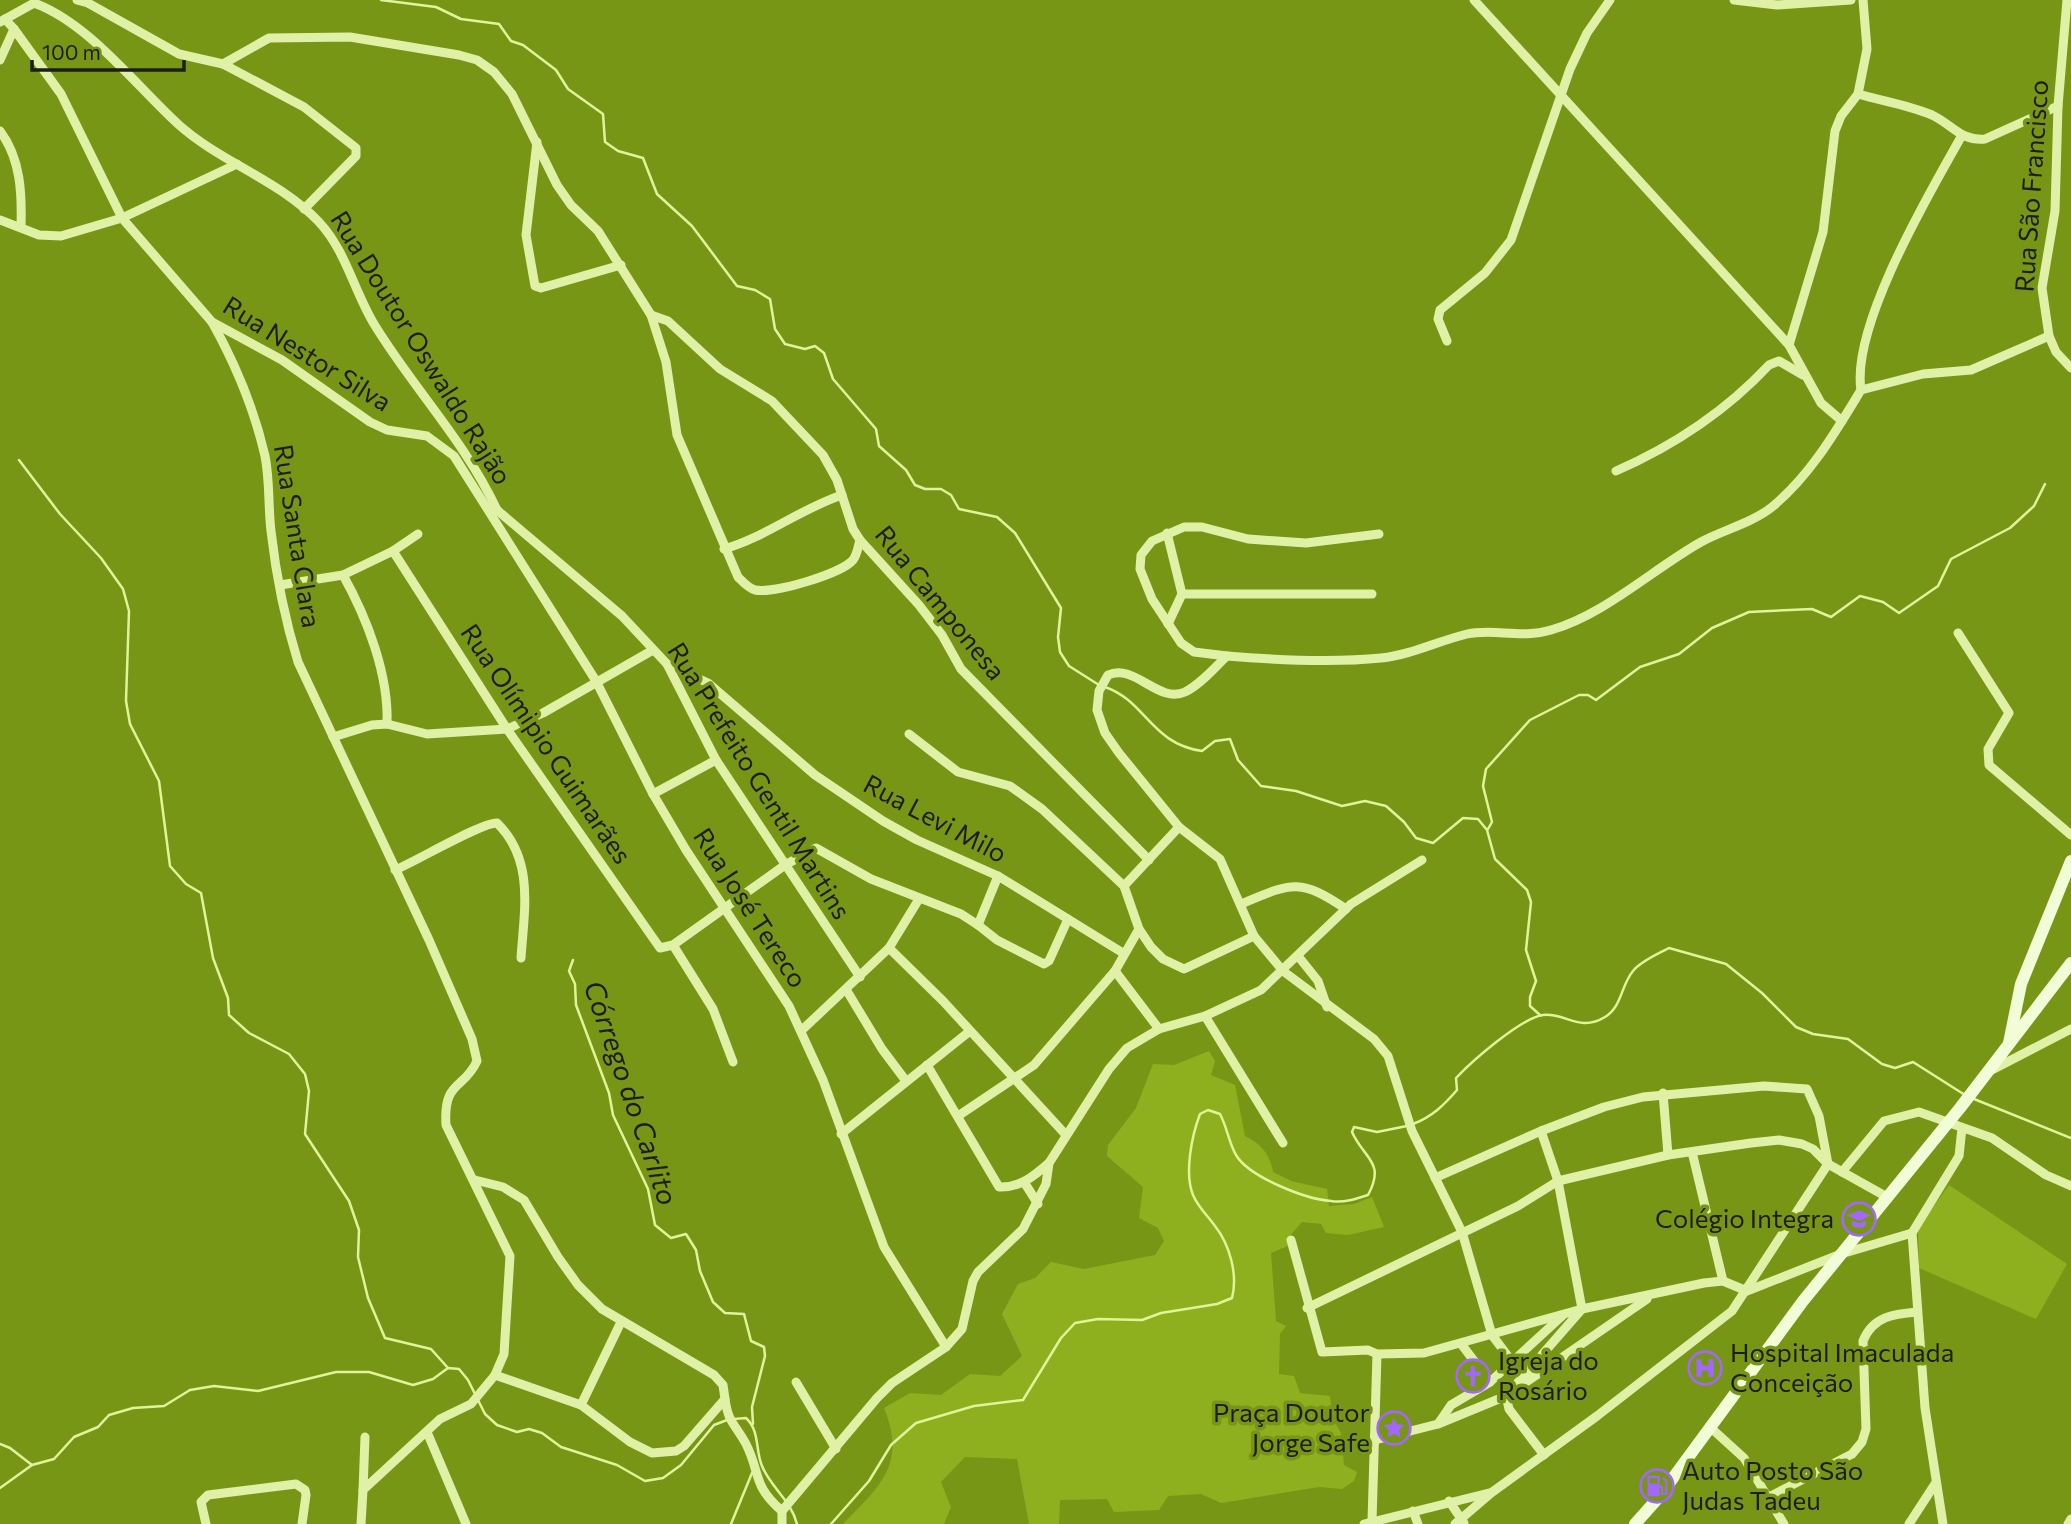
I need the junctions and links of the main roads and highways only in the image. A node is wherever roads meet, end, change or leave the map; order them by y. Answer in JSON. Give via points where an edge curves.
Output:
{"nodes":[{"id":1,"x":2071,"y":862,"type":"edge"},
{"id":2,"x":2071,"y":963,"type":"edge"},
{"id":3,"x":2009,"y":1043,"type":"junction"},
{"id":4,"x":1635,"y":1524,"type":"edge"}],
"edges":[{"from":1,"to":3,"type":"main road","via":[[2021,984]]},
{"from":2,"to":3,"type":"main road"},
{"from":3,"to":4,"type":"main road","via":[[1803,1301]]}]}
